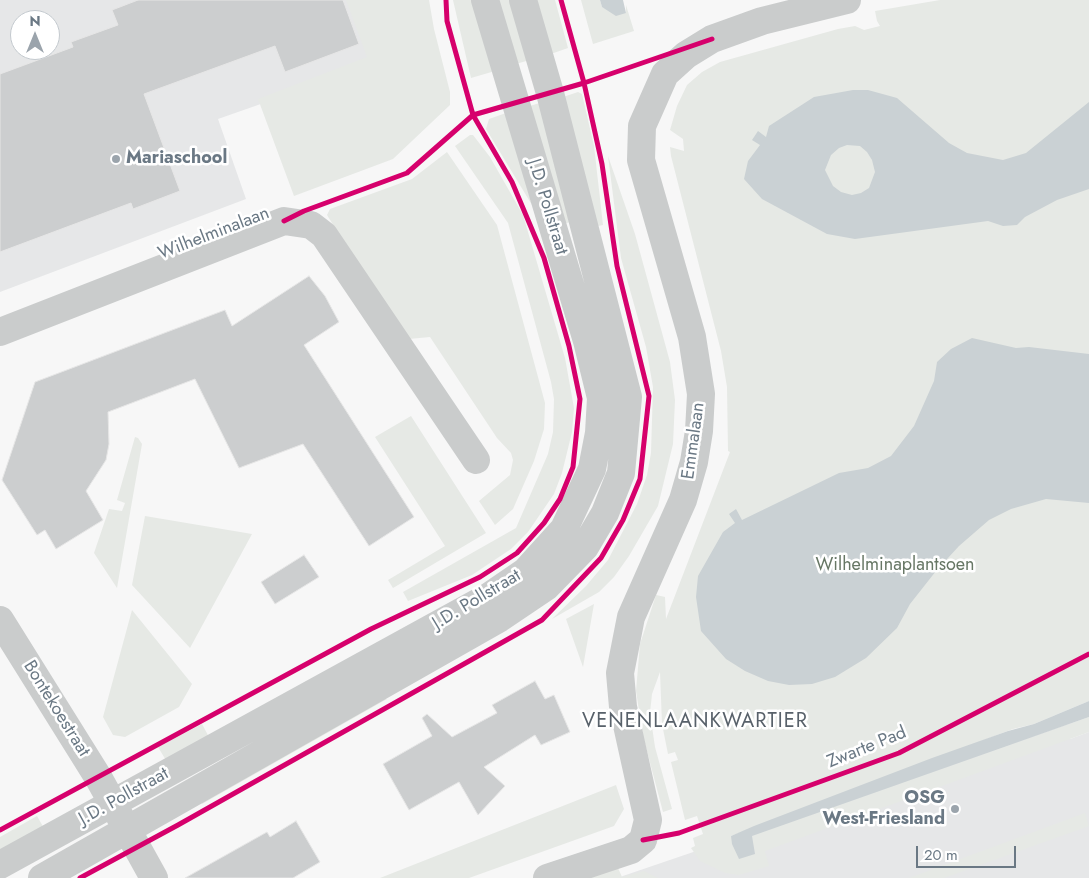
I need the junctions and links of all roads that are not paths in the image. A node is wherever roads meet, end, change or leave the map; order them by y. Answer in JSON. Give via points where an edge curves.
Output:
{"nodes":[{"id":1,"x":485,"y":0,"type":"edge"},
{"id":2,"x":523,"y":0,"type":"edge"},
{"id":3,"x":847,"y":0,"type":"edge"},
{"id":4,"x":0,"y":332,"type":"edge"},
{"id":5,"x":476,"y":460,"type":"dead end"},
{"id":6,"x":0,"y":620,"type":"edge"},
{"id":7,"x":113,"y":803,"type":"junction"},
{"id":8,"x":128,"y":829,"type":"junction"},
{"id":9,"x":0,"y":865,"type":"edge"},
{"id":10,"x":42,"y":878,"type":"edge"},
{"id":11,"x":154,"y":878,"type":"edge"},
{"id":12,"x":547,"y":878,"type":"edge"}],
"edges":[{"from":1,"to":7,"type":"street","name":"J.D. Pollstraat","via":[[601,398],[592,469],[564,529],[526,571],[488,597]]},
{"from":2,"to":8,"type":"street","name":"J.D. Pollstraat","via":[[628,397],[622,474],[605,513],[585,547],[546,587],[500,618]]},
{"from":3,"to":12,"type":"street","name":"Emmalaan","via":[[762,21],[712,39],[686,55],[665,74],[642,126],[641,160],[692,337],[701,394],[699,431],[683,500],[631,617],[620,673],[623,707],[648,820],[643,840],[631,850]]},
{"from":4,"to":5,"type":"street","name":"Wilhelminalaan","via":[[284,221],[311,225],[324,235]]},
{"from":6,"to":7,"type":"street","name":"Bontekoestraat"},
{"from":7,"to":8,"type":"street","name":"Bontekoestraat"},
{"from":7,"to":9,"type":"street","name":"J.D. Pollstraat"},
{"from":8,"to":10,"type":"street","name":"J.D. Pollstraat"},
{"from":8,"to":11,"type":"street","name":"Bontekoestraat"}]}
